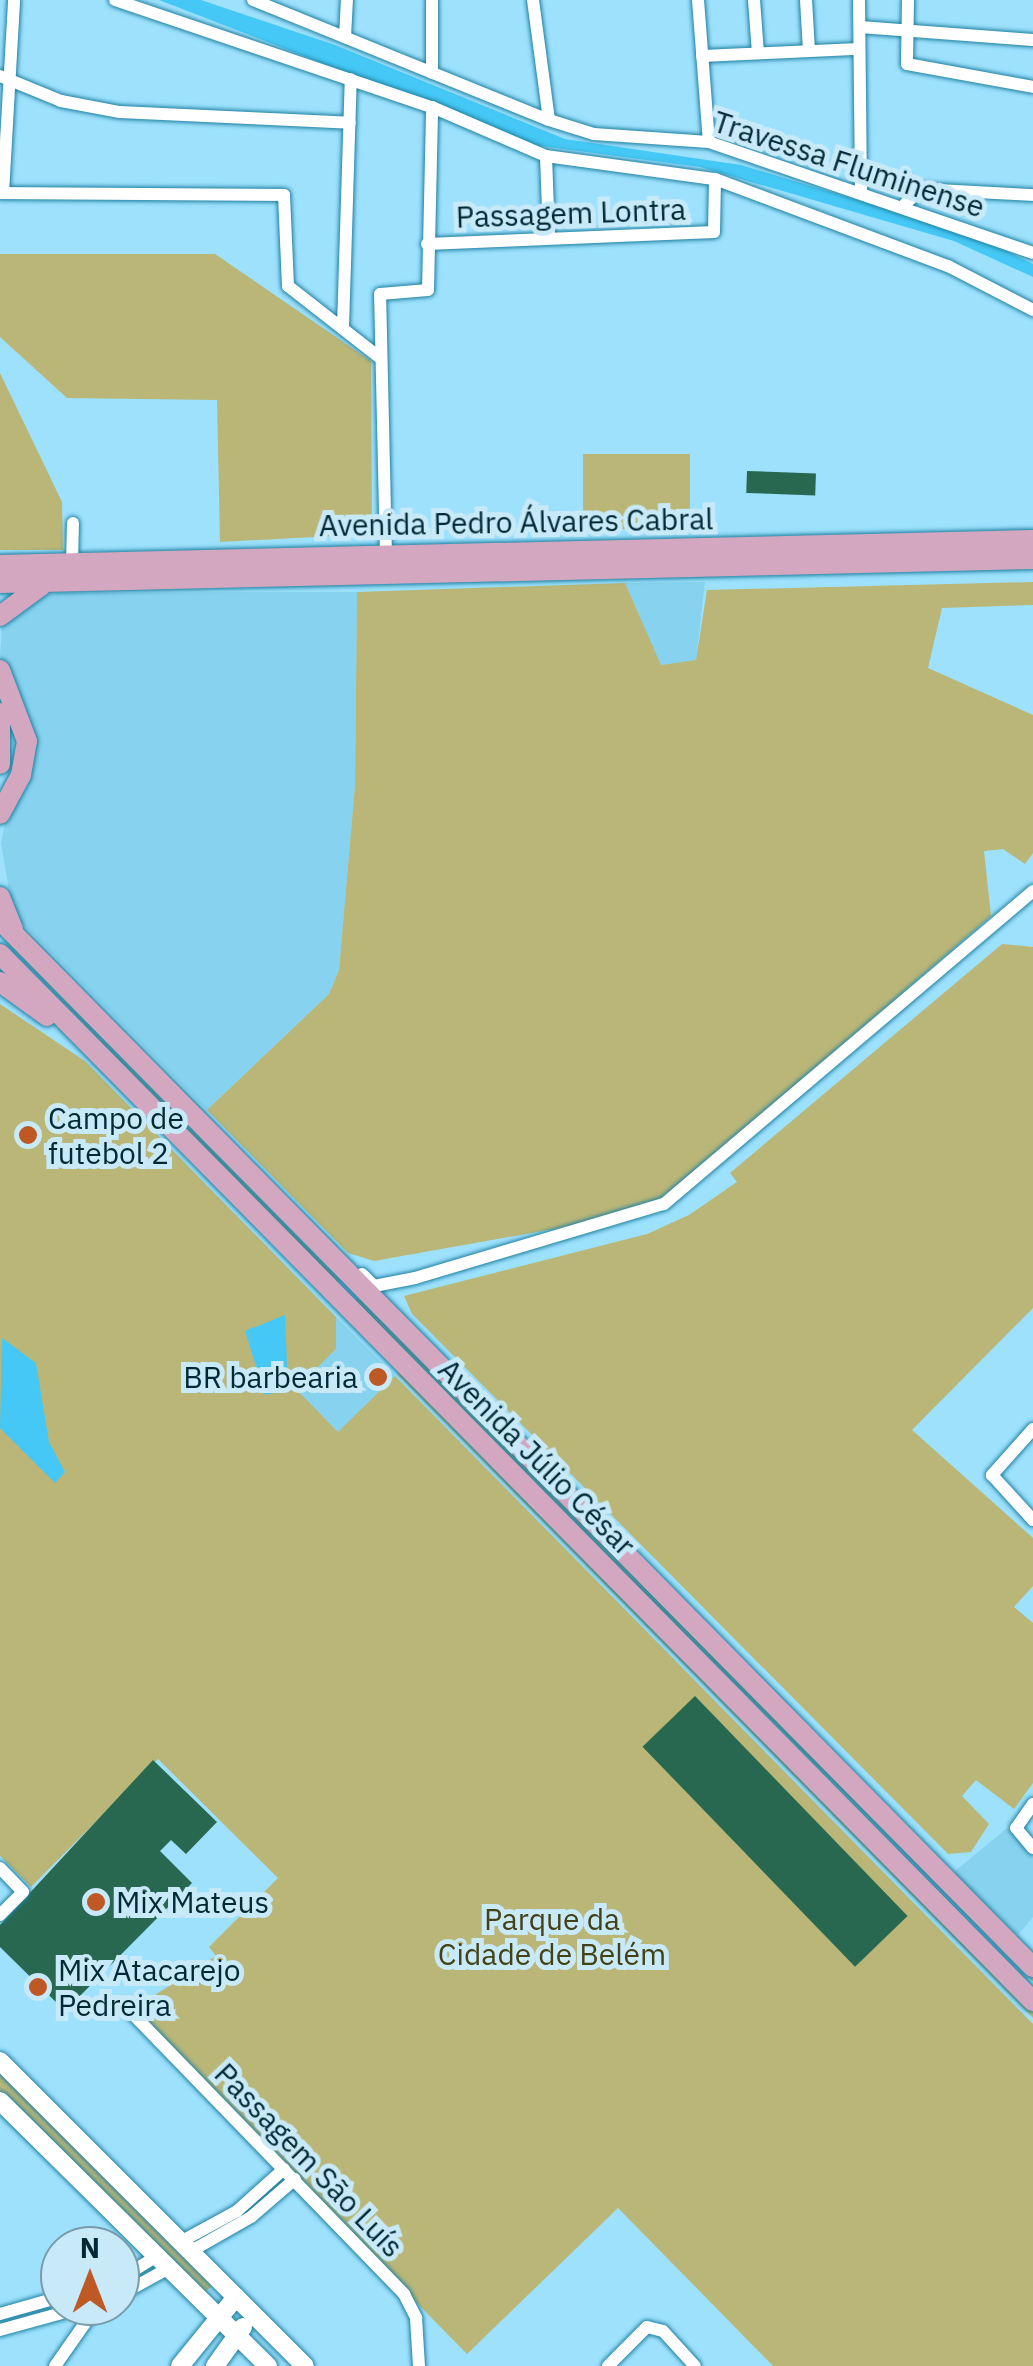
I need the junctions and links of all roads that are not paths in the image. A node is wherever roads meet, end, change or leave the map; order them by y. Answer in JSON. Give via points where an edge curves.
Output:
{"nodes":[{"id":1,"x":14,"y":0,"type":"edge"},
{"id":2,"x":115,"y":0,"type":"edge"},
{"id":3,"x":253,"y":0,"type":"edge"},
{"id":4,"x":347,"y":0,"type":"edge"},
{"id":5,"x":432,"y":0,"type":"edge"},
{"id":6,"x":532,"y":0,"type":"edge"},
{"id":7,"x":698,"y":0,"type":"edge"},
{"id":8,"x":754,"y":0,"type":"edge"},
{"id":9,"x":806,"y":0,"type":"edge"},
{"id":10,"x":859,"y":0,"type":"edge"},
{"id":11,"x":908,"y":0,"type":"edge"},
{"id":12,"x":909,"y":25,"type":"junction"},
{"id":13,"x":860,"y":27,"type":"junction"},
{"id":14,"x":345,"y":37,"type":"junction"},
{"id":15,"x":1033,"y":40,"type":"edge"},
{"id":16,"x":859,"y":49,"type":"junction"},
{"id":17,"x":809,"y":50,"type":"junction"},
{"id":18,"x":758,"y":53,"type":"junction"},
{"id":19,"x":702,"y":56,"type":"junction"},
{"id":20,"x":432,"y":72,"type":"junction"},
{"id":21,"x":3,"y":77,"type":"edge"},
{"id":22,"x":351,"y":79,"type":"junction"},
{"id":23,"x":1033,"y":87,"type":"edge"},
{"id":24,"x":432,"y":108,"type":"junction"},
{"id":25,"x":549,"y":120,"type":"junction"},
{"id":26,"x":350,"y":123,"type":"junction"},
{"id":27,"x":709,"y":142,"type":"junction"},
{"id":28,"x":546,"y":156,"type":"junction"},
{"id":29,"x":715,"y":179,"type":"junction"},
{"id":30,"x":861,"y":190,"type":"junction"},
{"id":31,"x":2,"y":193,"type":"edge"},
{"id":32,"x":1033,"y":195,"type":"edge"},
{"id":33,"x":905,"y":204,"type":"junction"},
{"id":34,"x":549,"y":236,"type":"junction"},
{"id":35,"x":427,"y":244,"type":"junction"},
{"id":36,"x":1033,"y":253,"type":"edge"},
{"id":37,"x":1033,"y":310,"type":"edge"},
{"id":38,"x":343,"y":328,"type":"junction"},
{"id":39,"x":379,"y":357,"type":"junction"},
{"id":40,"x":73,"y":524,"type":"dead end"},
{"id":41,"x":1033,"y":540,"type":"edge"},
{"id":42,"x":386,"y":555,"type":"junction"},
{"id":43,"x":1033,"y":560,"type":"edge"},
{"id":44,"x":72,"y":563,"type":"junction"},
{"id":45,"x":0,"y":565,"type":"edge"},
{"id":46,"x":50,"y":582,"type":"junction"},
{"id":47,"x":0,"y":583,"type":"edge"},
{"id":48,"x":0,"y":616,"type":"edge"},
{"id":49,"x":0,"y":670,"type":"edge"},
{"id":50,"x":0,"y":713,"type":"edge"},
{"id":51,"x":0,"y":764,"type":"edge"},
{"id":52,"x":0,"y":814,"type":"edge"},
{"id":53,"x":1033,"y":890,"type":"edge"},
{"id":54,"x":0,"y":897,"type":"edge"},
{"id":55,"x":0,"y":920,"type":"edge"},
{"id":56,"x":16,"y":936,"type":"junction"},
{"id":57,"x":0,"y":954,"type":"edge"},
{"id":58,"x":0,"y":982,"type":"edge"},
{"id":59,"x":110,"y":1065,"type":"junction"},
{"id":60,"x":354,"y":1276,"type":"junction"},
{"id":61,"x":1033,"y":1429,"type":"edge"},
{"id":62,"x":1033,"y":1520,"type":"edge"},
{"id":63,"x":1033,"y":1804,"type":"edge"},
{"id":64,"x":1033,"y":1848,"type":"edge"},
{"id":65,"x":0,"y":1868,"type":"edge"},
{"id":66,"x":0,"y":1915,"type":"edge"},
{"id":67,"x":1033,"y":1967,"type":"edge"},
{"id":68,"x":1033,"y":2001,"type":"edge"},
{"id":69,"x":126,"y":2007,"type":"dead end"},
{"id":70,"x":0,"y":2061,"type":"edge"},
{"id":71,"x":0,"y":2101,"type":"edge"},
{"id":72,"x":284,"y":2170,"type":"junction"},
{"id":73,"x":295,"y":2179,"type":"junction"},
{"id":74,"x":188,"y":2245,"type":"junction"},
{"id":75,"x":162,"y":2262,"type":"junction"},
{"id":76,"x":140,"y":2271,"type":"edge"},
{"id":77,"x":140,"y":2279,"type":"edge"},
{"id":78,"x":236,"y":2297,"type":"junction"},
{"id":79,"x":40,"y":2303,"type":"edge"},
{"id":80,"x":0,"y":2314,"type":"edge"},
{"id":81,"x":254,"y":2315,"type":"junction"},
{"id":82,"x":217,"y":2316,"type":"junction"},
{"id":83,"x":40,"y":2319,"type":"edge"},
{"id":84,"x":84,"y":2326,"type":"edge"},
{"id":85,"x":0,"y":2330,"type":"edge"},
{"id":86,"x":237,"y":2334,"type":"junction"},
{"id":87,"x":55,"y":2366,"type":"edge"},
{"id":88,"x":180,"y":2366,"type":"edge"},
{"id":89,"x":215,"y":2366,"type":"edge"},
{"id":90,"x":268,"y":2366,"type":"edge"},
{"id":91,"x":305,"y":2366,"type":"edge"},
{"id":92,"x":419,"y":2366,"type":"edge"},
{"id":93,"x":608,"y":2366,"type":"edge"},
{"id":94,"x":695,"y":2366,"type":"edge"}],
"edges":[{"from":1,"to":21,"type":"street"},
{"from":2,"to":22,"type":"street"},
{"from":3,"to":14,"type":"street","name":"Travessa Fluminense"},
{"from":4,"to":14,"type":"street"},
{"from":5,"to":20,"type":"street"},
{"from":6,"to":25,"type":"street"},
{"from":7,"to":19,"type":"street"},
{"from":8,"to":18,"type":"street"},
{"from":9,"to":17,"type":"street"},
{"from":10,"to":13,"type":"street"},
{"from":11,"to":12,"type":"street"},
{"from":12,"to":13,"type":"street"},
{"from":12,"to":15,"type":"street"},
{"from":12,"to":23,"type":"street","via":[[906,64]]},
{"from":13,"to":16,"type":"street"},
{"from":14,"to":20,"type":"street","name":"Travessa Fluminense"},
{"from":16,"to":17,"type":"street"},
{"from":16,"to":30,"type":"street"},
{"from":17,"to":18,"type":"street"},
{"from":18,"to":19,"type":"street"},
{"from":19,"to":27,"type":"street"},
{"from":20,"to":25,"type":"street","name":"Travessa Fluminense"},
{"from":21,"to":26,"type":"street","via":[[61,101],[120,112]]},
{"from":21,"to":31,"type":"street"},
{"from":22,"to":24,"type":"street"},
{"from":22,"to":26,"type":"street"},
{"from":24,"to":28,"type":"street"},
{"from":24,"to":35,"type":"street"},
{"from":25,"to":27,"type":"street","name":"Travessa Fluminense","via":[[594,134]]},
{"from":26,"to":38,"type":"street"},
{"from":27,"to":30,"type":"street","name":"Travessa Fluminense"},
{"from":28,"to":29,"type":"street"},
{"from":28,"to":34,"type":"street"},
{"from":29,"to":34,"type":"street","name":"Passagem Lontra","via":[[715,228]]},
{"from":29,"to":37,"type":"street","via":[[948,266]]},
{"from":30,"to":33,"type":"street","name":"Travessa Fluminense"},
{"from":31,"to":38,"type":"street","via":[[284,196],[288,286]]},
{"from":32,"to":33,"type":"street","via":[[921,189]]},
{"from":33,"to":36,"type":"street","name":"Travessa Fluminense"},
{"from":34,"to":35,"type":"street","name":"Passagem Lontra"},
{"from":35,"to":39,"type":"street","via":[[428,290],[380,294]]},
{"from":38,"to":39,"type":"street"},
{"from":39,"to":42,"type":"street"},
{"from":40,"to":44,"type":"street"},
{"from":41,"to":42,"type":"main road","name":"Avenida Pedro Álvares Cabral"},
{"from":42,"to":44,"type":"main road","name":"Avenida Pedro Álvares Cabral"},
{"from":43,"to":46,"type":"main road","name":"Avenida Pedro Álvares Cabral"},
{"from":44,"to":45,"type":"main road","name":"Avenida Pedro Álvares Cabral"},
{"from":46,"to":47,"type":"main road","name":"Avenida Pedro Álvares Cabral"},
{"from":46,"to":48,"type":"main road"},
{"from":49,"to":52,"type":"main road","via":[[27,741],[22,774]]},
{"from":50,"to":51,"type":"main road"},
{"from":53,"to":60,"type":"street","via":[[664,1204],[415,1278],[374,1286]]},
{"from":54,"to":56,"type":"main road"},
{"from":55,"to":56,"type":"main road","name":"Avenida Júlio César"},
{"from":56,"to":60,"type":"main road","name":"Avenida Júlio César"},
{"from":57,"to":59,"type":"main road","name":"Avenida Júlio César"},
{"from":58,"to":59,"type":"main road"},
{"from":59,"to":68,"type":"main road","name":"Avenida Júlio César"},
{"from":60,"to":67,"type":"main road","name":"Avenida Júlio César"},
{"from":61,"to":62,"type":"street","via":[[1006,1455],[994,1480]]},
{"from":63,"to":64,"type":"street","via":[[1018,1833]]},
{"from":65,"to":66,"type":"street","via":[[23,1892]]},
{"from":69,"to":72,"type":"street","name":"Passagem São Luís"},
{"from":70,"to":74,"type":"main road"},
{"from":71,"to":75,"type":"main road"},
{"from":72,"to":73,"type":"street","name":"Passagem São Luís"},
{"from":72,"to":74,"type":"street"},
{"from":73,"to":74,"type":"street","via":[[251,2217]]},
{"from":73,"to":92,"type":"street","name":"Passagem São Luís","via":[[404,2294],[416,2318]]},
{"from":74,"to":78,"type":"main road"},
{"from":75,"to":76,"type":"street"},
{"from":75,"to":77,"type":"street"},
{"from":75,"to":82,"type":"main road"},
{"from":78,"to":81,"type":"main road"},
{"from":78,"to":82,"type":"main road"},
{"from":79,"to":80,"type":"street"},
{"from":81,"to":86,"type":"main road"},
{"from":81,"to":91,"type":"main road"},
{"from":82,"to":86,"type":"main road"},
{"from":82,"to":88,"type":"main road"},
{"from":83,"to":85,"type":"street"},
{"from":84,"to":87,"type":"street"},
{"from":86,"to":89,"type":"main road"},
{"from":86,"to":90,"type":"main road"},
{"from":93,"to":94,"type":"street","via":[[647,2327],[664,2331]]}]}
